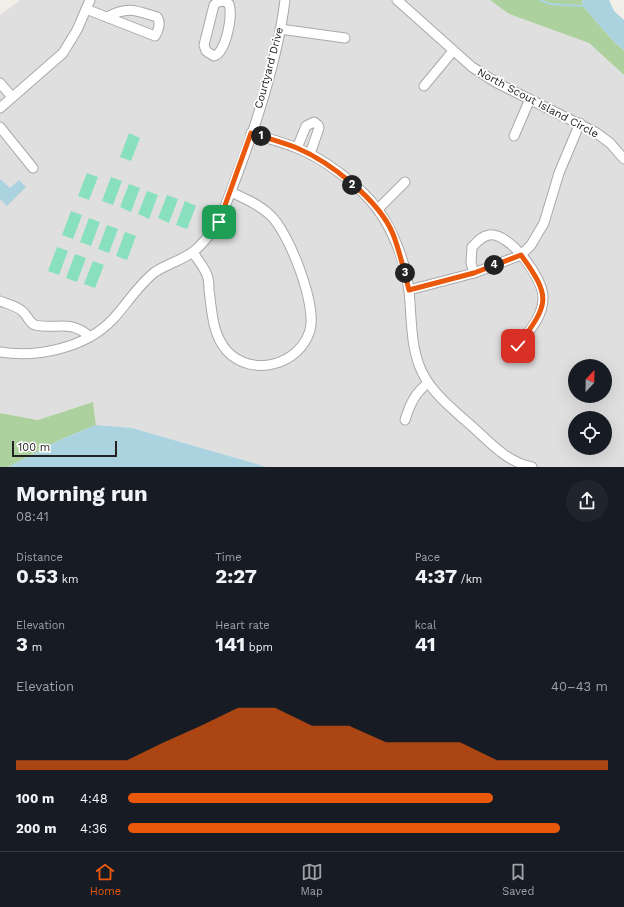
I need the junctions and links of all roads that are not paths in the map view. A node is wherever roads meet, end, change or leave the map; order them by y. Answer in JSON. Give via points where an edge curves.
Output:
{"nodes":[{"id":1,"x":90,"y":0,"type":"edge"},
{"id":2,"x":284,"y":0,"type":"edge"},
{"id":3,"x":396,"y":0,"type":"edge"},
{"id":4,"x":224,"y":1,"type":"edge"},
{"id":5,"x":86,"y":9,"type":"junction"},
{"id":6,"x":107,"y":17,"type":"junction"},
{"id":7,"x":280,"y":29,"type":"junction"},
{"id":8,"x":345,"y":38,"type":"dead end"},
{"id":9,"x":453,"y":51,"type":"junction"},
{"id":10,"x":0,"y":83,"type":"edge"},
{"id":11,"x":424,"y":86,"type":"dead end"},
{"id":12,"x":12,"y":97,"type":"junction"},
{"id":13,"x":530,"y":99,"type":"junction"},
{"id":14,"x":0,"y":108,"type":"edge"},
{"id":15,"x":580,"y":123,"type":"junction"},
{"id":16,"x":0,"y":127,"type":"edge"},
{"id":17,"x":251,"y":133,"type":"junction"},
{"id":18,"x":514,"y":136,"type":"dead end"},
{"id":19,"x":297,"y":148,"type":"junction"},
{"id":20,"x":310,"y":154,"type":"junction"},
{"id":21,"x":624,"y":159,"type":"edge"},
{"id":22,"x":33,"y":168,"type":"dead end"},
{"id":23,"x":405,"y":182,"type":"dead end"},
{"id":24,"x":231,"y":192,"type":"junction"},
{"id":25,"x":378,"y":209,"type":"junction"},
{"id":26,"x":193,"y":252,"type":"junction"},
{"id":27,"x":521,"y":255,"type":"junction"},
{"id":28,"x":474,"y":273,"type":"junction"},
{"id":29,"x":409,"y":290,"type":"junction"},
{"id":30,"x":0,"y":301,"type":"edge"},
{"id":31,"x":89,"y":336,"type":"junction"},
{"id":32,"x":518,"y":346,"type":"dead end"},
{"id":33,"x":0,"y":352,"type":"edge"},
{"id":34,"x":428,"y":383,"type":"junction"},
{"id":35,"x":405,"y":420,"type":"dead end"},
{"id":36,"x":532,"y":467,"type":"edge"}],
"edges":[{"from":1,"to":5,"type":"street"},
{"from":2,"to":7,"type":"street","name":"Courtyard Drive"},
{"from":3,"to":9,"type":"street","name":"North Scout Island Circle"},
{"from":4,"to":4,"type":"street","via":[[214,5],[204,45],[206,51],[214,56],[223,48],[231,12],[229,4]]},
{"from":5,"to":6,"type":"street"},
{"from":5,"to":12,"type":"street","via":[[70,44],[63,53]]},
{"from":6,"to":6,"type":"street","via":[[120,10],[130,9],[157,16],[158,32],[155,36]]},
{"from":7,"to":8,"type":"street"},
{"from":7,"to":17,"type":"street","name":"Courtyard Drive","via":[[275,55]]},
{"from":9,"to":11,"type":"street"},
{"from":9,"to":13,"type":"street","name":"North Scout Island Circle","via":[[497,83]]},
{"from":10,"to":12,"type":"street"},
{"from":12,"to":14,"type":"street"},
{"from":13,"to":15,"type":"street","name":"North Scout Island Circle"},
{"from":13,"to":18,"type":"street"},
{"from":15,"to":21,"type":"street","name":"North Scout Island Circle","via":[[610,143]]},
{"from":15,"to":27,"type":"street","via":[[559,173],[544,223],[534,241]]},
{"from":16,"to":22,"type":"street"},
{"from":17,"to":19,"type":"street"},
{"from":17,"to":24,"type":"street","name":"Courtyard Drive"},
{"from":19,"to":20,"type":"street"},
{"from":19,"to":20,"type":"street","via":[[306,126],[314,122],[319,128]]},
{"from":20,"to":25,"type":"street","via":[[338,173]]},
{"from":23,"to":25,"type":"street"},
{"from":24,"to":26,"type":"street","name":"Courtyard Drive","via":[[219,222]]},
{"from":24,"to":26,"type":"street","via":[[258,205],[271,216],[284,232],[292,248],[305,287],[310,314],[310,330],[295,354],[269,366],[239,360],[227,350],[218,336],[214,323],[208,276]]},
{"from":25,"to":29,"type":"street","via":[[392,233]]},
{"from":26,"to":31,"type":"street","name":"Courtyard Drive","via":[[154,272],[111,321]]},
{"from":27,"to":28,"type":"street"},
{"from":27,"to":28,"type":"street","via":[[497,235],[483,237],[472,247],[470,254]]},
{"from":27,"to":32,"type":"street","via":[[538,278],[543,289],[543,299],[539,318]]},
{"from":28,"to":29,"type":"street"},
{"from":29,"to":34,"type":"street","via":[[412,334],[422,372]]},
{"from":30,"to":31,"type":"street","via":[[23,312],[31,323],[70,326],[80,329]]},
{"from":31,"to":33,"type":"street","name":"Courtyard Drive","via":[[62,349],[14,354]]},
{"from":34,"to":35,"type":"street","via":[[417,392]]},
{"from":34,"to":36,"type":"street","via":[[499,451],[512,460]]}]}
